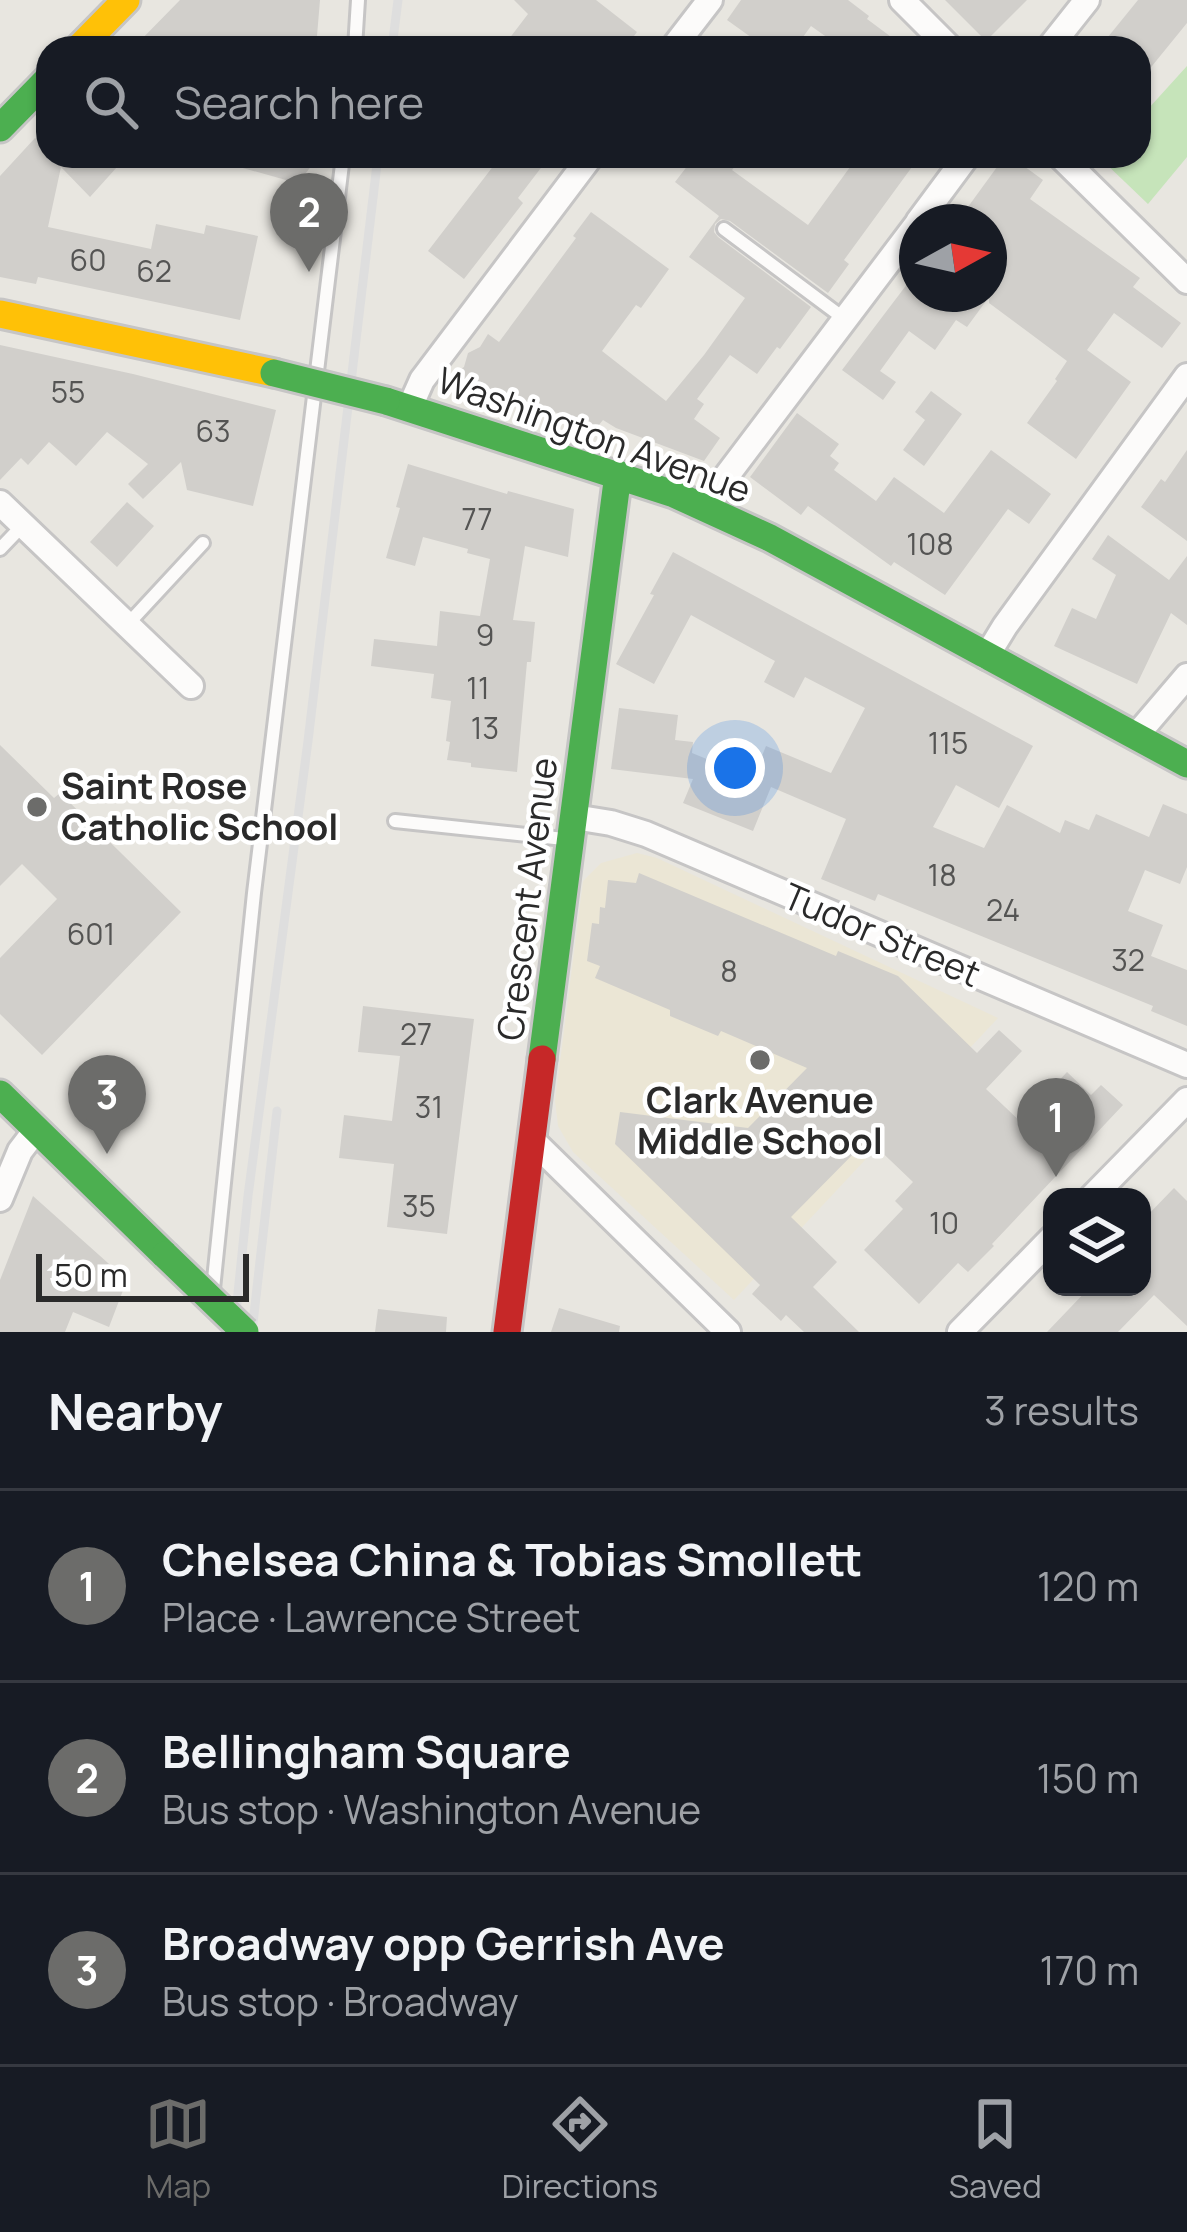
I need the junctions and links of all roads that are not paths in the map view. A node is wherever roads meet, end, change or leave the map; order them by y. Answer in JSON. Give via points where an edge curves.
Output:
{"nodes":[{"id":1,"x":358,"y":0,"type":"edge"},
{"id":2,"x":674,"y":0,"type":"edge"},
{"id":3,"x":902,"y":0,"type":"edge"},
{"id":4,"x":1087,"y":0,"type":"edge"},
{"id":5,"x":110,"y":5,"type":"edge"},
{"id":6,"x":702,"y":10,"type":"edge"},
{"id":7,"x":88,"y":36,"type":"edge"},
{"id":8,"x":356,"y":36,"type":"edge"},
{"id":9,"x":682,"y":36,"type":"edge"},
{"id":10,"x":938,"y":36,"type":"edge"},
{"id":11,"x":1058,"y":36,"type":"edge"},
{"id":12,"x":36,"y":91,"type":"edge"},
{"id":13,"x":0,"y":128,"type":"edge"},
{"id":14,"x":342,"y":168,"type":"edge"},
{"id":15,"x":582,"y":168,"type":"edge"},
{"id":16,"x":958,"y":168,"type":"edge"},
{"id":17,"x":1072,"y":168,"type":"edge"},
{"id":18,"x":932,"y":204,"type":"edge"},
{"id":19,"x":724,"y":229,"type":"dead end"},
{"id":20,"x":899,"y":249,"type":"edge"},
{"id":21,"x":1187,"y":280,"type":"edge"},
{"id":22,"x":0,"y":314,"type":"edge"},
{"id":23,"x":846,"y":320,"type":"junction"},
{"id":24,"x":1187,"y":376,"type":"edge"},
{"id":25,"x":398,"y":404,"type":"junction"},
{"id":26,"x":618,"y":474,"type":"junction"},
{"id":27,"x":0,"y":503,"type":"edge"},
{"id":28,"x":708,"y":508,"type":"junction"},
{"id":29,"x":23,"y":525,"type":"junction"},
{"id":30,"x":203,"y":543,"type":"dead end"},
{"id":31,"x":0,"y":548,"type":"edge"},
{"id":32,"x":127,"y":625,"type":"junction"},
{"id":33,"x":986,"y":657,"type":"junction"},
{"id":34,"x":1187,"y":676,"type":"edge"},
{"id":35,"x":191,"y":686,"type":"dead end"},
{"id":36,"x":1135,"y":737,"type":"junction"},
{"id":37,"x":1187,"y":764,"type":"edge"},
{"id":38,"x":395,"y":821,"type":"dead end"},
{"id":39,"x":572,"y":828,"type":"junction"},
{"id":40,"x":1187,"y":1065,"type":"edge"},
{"id":41,"x":0,"y":1094,"type":"edge"},
{"id":42,"x":1187,"y":1100,"type":"edge"},
{"id":43,"x":37,"y":1130,"type":"junction"},
{"id":44,"x":532,"y":1140,"type":"junction"},
{"id":45,"x":1101,"y":1188,"type":"edge"},
{"id":46,"x":0,"y":1199,"type":"edge"},
{"id":47,"x":1043,"y":1247,"type":"edge"},
{"id":48,"x":209,"y":1315,"type":"dead end"},
{"id":49,"x":245,"y":1332,"type":"edge"},
{"id":50,"x":507,"y":1332,"type":"edge"},
{"id":51,"x":728,"y":1332,"type":"edge"},
{"id":52,"x":960,"y":1332,"type":"edge"}],
"edges":[{"from":1,"to":8,"type":"lane"},
{"from":2,"to":6,"type":"street"},
{"from":3,"to":10,"type":"street"},
{"from":4,"to":11,"type":"street"},
{"from":5,"to":7,"type":"main road"},
{"from":6,"to":9,"type":"street"},
{"from":12,"to":13,"type":"main road"},
{"from":14,"to":48,"type":"lane"},
{"from":15,"to":25,"type":"street"},
{"from":16,"to":18,"type":"street"},
{"from":17,"to":21,"type":"street"},
{"from":19,"to":23,"type":"lane"},
{"from":20,"to":23,"type":"street"},
{"from":22,"to":25,"type":"main road","name":"Washington Avenue","bridge":true},
{"from":23,"to":28,"type":"street"},
{"from":24,"to":33,"type":"street"},
{"from":25,"to":26,"type":"main road","name":"Washington Avenue"},
{"from":26,"to":28,"type":"main road","name":"Washington Avenue"},
{"from":26,"to":39,"type":"main road","name":"Crescent Avenue"},
{"from":27,"to":29,"type":"street"},
{"from":28,"to":33,"type":"main road","name":"Washington Avenue"},
{"from":29,"to":31,"type":"lane"},
{"from":29,"to":32,"type":"street"},
{"from":30,"to":32,"type":"lane"},
{"from":32,"to":35,"type":"street"},
{"from":33,"to":36,"type":"main road","name":"Washington Avenue"},
{"from":34,"to":36,"type":"street"},
{"from":36,"to":37,"type":"main road","name":"Washington Avenue"},
{"from":38,"to":39,"type":"lane"},
{"from":39,"to":40,"type":"street","name":"Tudor Street","via":[[611,823],[646,834]]},
{"from":39,"to":44,"type":"main road","name":"Crescent Avenue"},
{"from":41,"to":43,"type":"main road"},
{"from":42,"to":45,"type":"street"},
{"from":43,"to":46,"type":"street"},
{"from":43,"to":49,"type":"main road","bridge":true},
{"from":44,"to":50,"type":"main road","name":"Crescent Avenue"},
{"from":44,"to":51,"type":"street"},
{"from":47,"to":52,"type":"street"}]}
